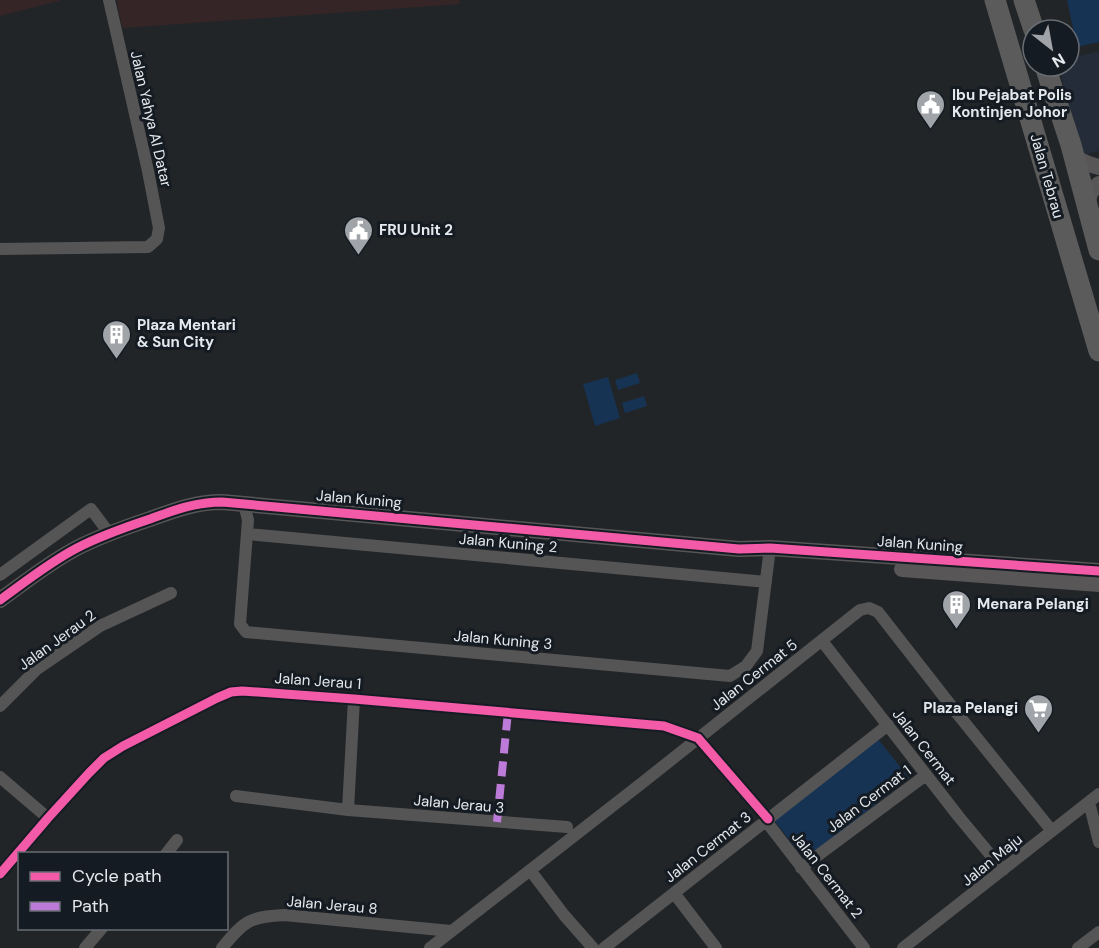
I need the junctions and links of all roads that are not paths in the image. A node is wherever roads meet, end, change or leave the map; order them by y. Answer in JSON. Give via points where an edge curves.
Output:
{"nodes":[{"id":1,"x":109,"y":0,"type":"edge"},
{"id":2,"x":995,"y":0,"type":"edge"},
{"id":3,"x":1024,"y":0,"type":"edge"},
{"id":4,"x":1030,"y":18,"type":"edge"},
{"id":5,"x":1049,"y":78,"type":"edge"},
{"id":6,"x":1071,"y":145,"type":"junction"},
{"id":7,"x":1099,"y":167,"type":"edge"},
{"id":8,"x":1099,"y":184,"type":"edge"},
{"id":9,"x":1087,"y":203,"type":"junction"},
{"id":10,"x":0,"y":249,"type":"edge"},
{"id":11,"x":1099,"y":250,"type":"edge"},
{"id":12,"x":1099,"y":351,"type":"edge"},
{"id":13,"x":250,"y":510,"type":"junction"},
{"id":14,"x":109,"y":533,"type":"junction"},
{"id":15,"x":247,"y":534,"type":"junction"},
{"id":16,"x":769,"y":554,"type":"junction"},
{"id":17,"x":1099,"y":571,"type":"edge"},
{"id":18,"x":0,"y":576,"type":"edge"},
{"id":19,"x":766,"y":582,"type":"junction"},
{"id":20,"x":1099,"y":584,"type":"edge"},
{"id":21,"x":171,"y":593,"type":"dead end"},
{"id":22,"x":0,"y":600,"type":"edge"},
{"id":23,"x":822,"y":641,"type":"junction"},
{"id":24,"x":354,"y":699,"type":"junction"},
{"id":25,"x":0,"y":706,"type":"edge"},
{"id":26,"x":888,"y":725,"type":"junction"},
{"id":27,"x":698,"y":738,"type":"junction"},
{"id":28,"x":926,"y":775,"type":"junction"},
{"id":29,"x":0,"y":777,"type":"edge"},
{"id":30,"x":236,"y":796,"type":"dead end"},
{"id":31,"x":1094,"y":798,"type":"edge"},
{"id":32,"x":348,"y":810,"type":"junction"},
{"id":33,"x":48,"y":818,"type":"junction"},
{"id":34,"x":767,"y":820,"type":"junction"},
{"id":35,"x":567,"y":827,"type":"dead end"},
{"id":36,"x":1052,"y":831,"type":"junction"},
{"id":37,"x":177,"y":840,"type":"dead end"},
{"id":38,"x":1099,"y":842,"type":"edge"},
{"id":39,"x":19,"y":852,"type":"edge"},
{"id":40,"x":168,"y":852,"type":"edge"},
{"id":41,"x":18,"y":853,"type":"edge"},
{"id":42,"x":801,"y":868,"type":"junction"},
{"id":43,"x":530,"y":870,"type":"junction"},
{"id":44,"x":1003,"y":870,"type":"junction"},
{"id":45,"x":0,"y":874,"type":"edge"},
{"id":46,"x":674,"y":893,"type":"junction"},
{"id":47,"x":100,"y":930,"type":"edge"},
{"id":48,"x":450,"y":931,"type":"junction"},
{"id":49,"x":1099,"y":932,"type":"edge"},
{"id":50,"x":85,"y":948,"type":"edge"},
{"id":51,"x":222,"y":948,"type":"edge"},
{"id":52,"x":430,"y":948,"type":"edge"},
{"id":53,"x":593,"y":948,"type":"edge"},
{"id":54,"x":604,"y":948,"type":"edge"},
{"id":55,"x":716,"y":948,"type":"edge"},
{"id":56,"x":864,"y":948,"type":"edge"},
{"id":57,"x":903,"y":948,"type":"edge"},
{"id":58,"x":1078,"y":948,"type":"edge"}],
"edges":[{"from":1,"to":10,"type":"street","name":"Jalan Yahya Al Datar","via":[[148,171],[159,228],[157,239],[148,247]]},
{"from":2,"to":12,"type":"highway","name":"Jalan Tebrau"},
{"from":3,"to":4,"type":"highway"},
{"from":5,"to":6,"type":"highway","name":"Jalan Tebrau"},
{"from":6,"to":7,"type":"street","via":[[1073,155]]},
{"from":6,"to":9,"type":"highway","name":"Jalan Tebrau"},
{"from":8,"to":9,"type":"street","via":[[1091,191]]},
{"from":9,"to":11,"type":"highway","name":"Jalan Tebrau"},
{"from":13,"to":14,"type":"street","name":"Jalan Kuning","via":[[205,502]]},
{"from":13,"to":15,"type":"street","name":"Jalan Kuning 3"},
{"from":13,"to":16,"type":"street","name":"Jalan Kuning"},
{"from":14,"to":18,"type":"street","via":[[91,509]]},
{"from":14,"to":22,"type":"street","name":"Jalan Kuning","via":[[77,548]]},
{"from":15,"to":19,"type":"street","name":"Jalan Kuning 2"},
{"from":15,"to":19,"type":"street","name":"Jalan Kuning 3","via":[[240,624],[252,633],[730,676],[746,666],[757,651]]},
{"from":16,"to":17,"type":"street","name":"Jalan Kuning"},
{"from":16,"to":19,"type":"street","name":"Jalan Kuning 3"},
{"from":16,"to":20,"type":"street","name":"Jalan Kuning"},
{"from":21,"to":25,"type":"street","name":"Jalan Jerau 2","via":[[100,626],[37,669]]},
{"from":23,"to":26,"type":"street","name":"Jalan Cermat"},
{"from":23,"to":27,"type":"street","name":"Jalan Cermat 5"},
{"from":23,"to":36,"type":"street","name":"Jalan Cermat 5","via":[[860,610],[878,612]]},
{"from":24,"to":27,"type":"street","name":"Jalan Jerau 1","via":[[657,725]]},
{"from":24,"to":32,"type":"street"},
{"from":24,"to":33,"type":"street","name":"Jalan Jerau 1","via":[[231,692],[104,758]]},
{"from":26,"to":28,"type":"street","name":"Jalan Cermat"},
{"from":26,"to":34,"type":"street","name":"Jalan Cermat 3"},
{"from":27,"to":34,"type":"street","name":"Jalan Cermat 2"},
{"from":27,"to":43,"type":"street","name":"Jalan Cermat 5"},
{"from":28,"to":42,"type":"street","name":"Jalan Cermat 1"},
{"from":28,"to":44,"type":"street","name":"Jalan Cermat"},
{"from":29,"to":33,"type":"street"},
{"from":30,"to":32,"type":"street","name":"Jalan Jerau 3"},
{"from":31,"to":36,"type":"street","name":"Jalan Maju"},
{"from":31,"to":38,"type":"street"},
{"from":32,"to":35,"type":"street","name":"Jalan Jerau 3"},
{"from":33,"to":39,"type":"street","name":"Jalan Jerau 1"},
{"from":34,"to":42,"type":"street","name":"Jalan Cermat 2"},
{"from":34,"to":46,"type":"street","name":"Jalan Cermat 3"},
{"from":36,"to":44,"type":"street","name":"Jalan Maju"},
{"from":37,"to":40,"type":"street"},
{"from":41,"to":45,"type":"street","name":"Jalan Jerau 1"},
{"from":42,"to":56,"type":"street","name":"Jalan Cermat 2"},
{"from":43,"to":48,"type":"street","name":"Jalan Cermat 5"},
{"from":43,"to":53,"type":"street"},
{"from":44,"to":57,"type":"street","name":"Jalan Maju"},
{"from":46,"to":54,"type":"street","name":"Jalan Cermat 3"},
{"from":46,"to":55,"type":"street"},
{"from":47,"to":50,"type":"street"},
{"from":48,"to":51,"type":"street","name":"Jalan Jerau 8","via":[[262,916],[243,924]]},
{"from":48,"to":52,"type":"street","name":"Jalan Cermat 5"},
{"from":49,"to":58,"type":"street"}]}
